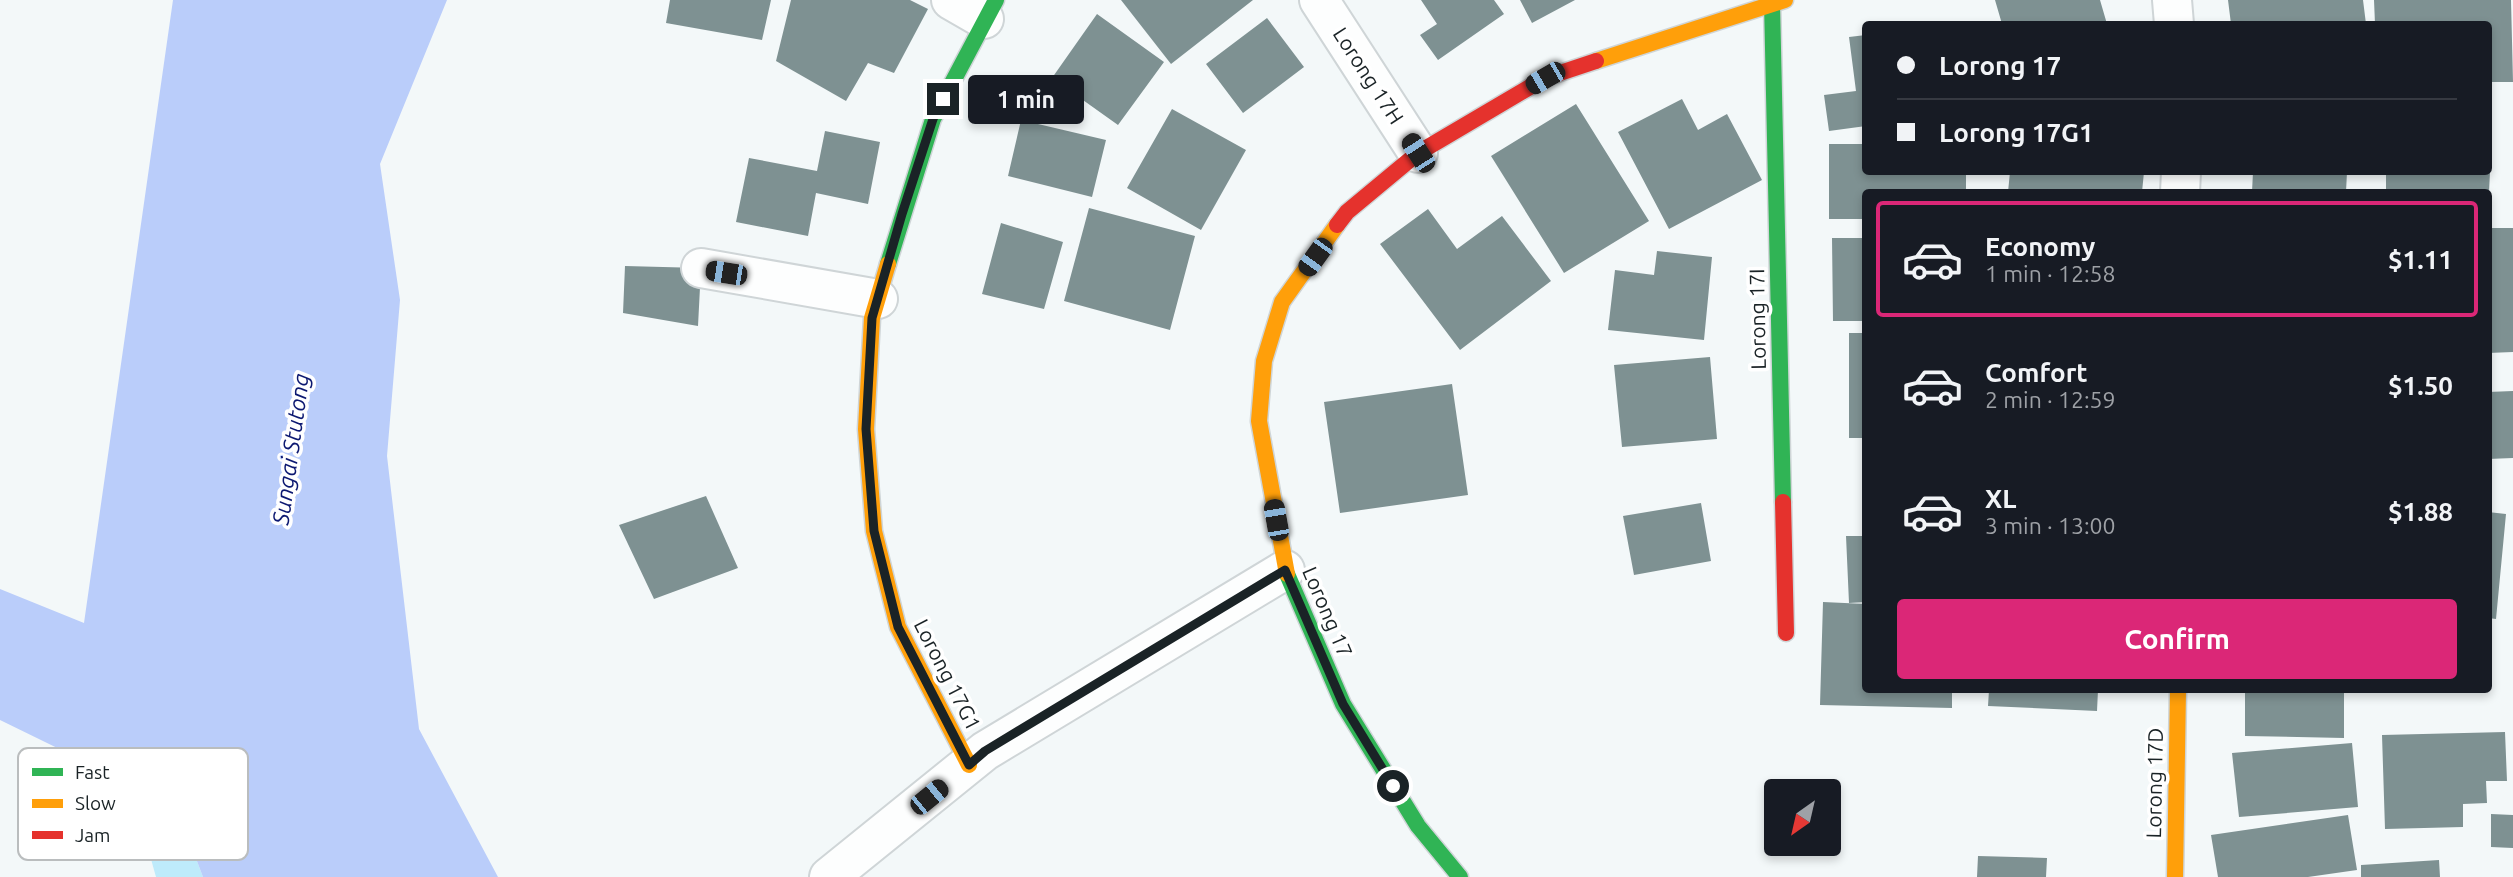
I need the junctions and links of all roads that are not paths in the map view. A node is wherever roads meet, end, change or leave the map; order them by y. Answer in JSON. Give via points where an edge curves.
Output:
{"nodes":[{"id":1,"x":951,"y":0,"type":"edge"},
{"id":2,"x":1319,"y":0,"type":"edge"},
{"id":3,"x":2172,"y":0,"type":"edge"},
{"id":4,"x":1779,"y":1,"type":"edge"},
{"id":5,"x":990,"y":10,"type":"edge"},
{"id":6,"x":2174,"y":21,"type":"edge"},
{"id":7,"x":1418,"y":153,"type":"junction"},
{"id":8,"x":701,"y":268,"type":"dead end"},
{"id":9,"x":878,"y":299,"type":"junction"},
{"id":10,"x":1285,"y":570,"type":"junction"},
{"id":11,"x":1786,"y":633,"type":"dead end"},
{"id":12,"x":2178,"y":693,"type":"edge"},
{"id":13,"x":969,"y":765,"type":"junction"},
{"id":14,"x":829,"y":877,"type":"edge"},
{"id":15,"x":1460,"y":877,"type":"edge"},
{"id":16,"x":2175,"y":877,"type":"edge"}],
"edges":[{"from":1,"to":5,"type":"street"},
{"from":2,"to":7,"type":"street","name":"Lorong 17H"},
{"from":3,"to":6,"type":"street"},
{"from":4,"to":7,"type":"street","name":"Lorong 17","via":[[1545,78]]},
{"from":4,"to":11,"type":"street","name":"Lorong 17I"},
{"from":5,"to":9,"type":"street","name":"Lorong 17G1","via":[[933,119]]},
{"from":7,"to":10,"type":"street","name":"Lorong 17","via":[[1347,212],[1282,302],[1264,361],[1259,421]]},
{"from":8,"to":9,"type":"street"},
{"from":9,"to":13,"type":"street","name":"Lorong 17G1","via":[[872,318],[866,429],[874,531],[898,627]]},
{"from":10,"to":13,"type":"street","via":[[985,751]]},
{"from":10,"to":15,"type":"street","name":"Lorong 17","via":[[1343,704],[1418,826]]},
{"from":12,"to":16,"type":"street","name":"Lorong 17D"},
{"from":13,"to":14,"type":"street"}]}
